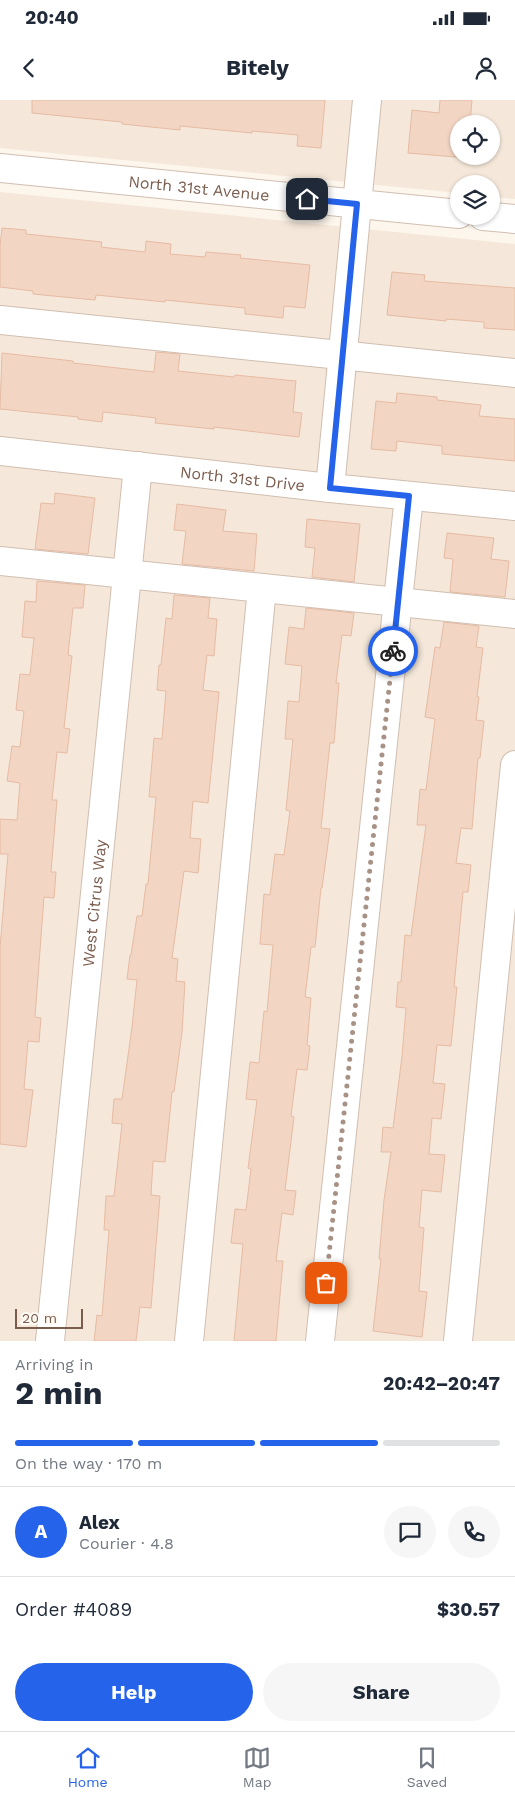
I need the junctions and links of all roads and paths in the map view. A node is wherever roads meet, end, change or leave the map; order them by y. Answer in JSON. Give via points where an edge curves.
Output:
{"nodes":[{"id":1,"x":367,"y":100,"type":"edge"},
{"id":2,"x":0,"y":168,"type":"edge"},
{"id":3,"x":357,"y":204,"type":"junction"},
{"id":4,"x":450,"y":213,"type":"edge"},
{"id":5,"x":500,"y":218,"type":"edge"},
{"id":6,"x":515,"y":219,"type":"edge"},
{"id":7,"x":0,"y":320,"type":"edge"},
{"id":8,"x":342,"y":355,"type":"junction"},
{"id":9,"x":515,"y":373,"type":"edge"},
{"id":10,"x":0,"y":451,"type":"edge"},
{"id":11,"x":138,"y":466,"type":"junction"},
{"id":12,"x":330,"y":488,"type":"junction"},
{"id":13,"x":409,"y":496,"type":"junction"},
{"id":14,"x":515,"y":506,"type":"edge"},
{"id":15,"x":0,"y":561,"type":"edge"},
{"id":16,"x":127,"y":574,"type":"junction"},
{"id":17,"x":262,"y":588,"type":"junction"},
{"id":18,"x":398,"y":601,"type":"junction"},
{"id":19,"x":515,"y":614,"type":"edge"},
{"id":20,"x":515,"y":766,"type":"edge"},
{"id":21,"x":50,"y":1341,"type":"edge"},
{"id":22,"x":189,"y":1341,"type":"edge"},
{"id":23,"x":320,"y":1341,"type":"edge"},
{"id":24,"x":458,"y":1341,"type":"edge"}],
"edges":[{"from":1,"to":3,"type":"street"},
{"from":2,"to":3,"type":"street","name":"North 31st Avenue"},
{"from":3,"to":4,"type":"street","name":"North 31st Avenue"},
{"from":3,"to":8,"type":"street"},
{"from":5,"to":6,"type":"street"},
{"from":7,"to":8,"type":"street"},
{"from":8,"to":9,"type":"street"},
{"from":8,"to":12,"type":"street"},
{"from":10,"to":11,"type":"street","name":"North 31st Drive"},
{"from":11,"to":12,"type":"street","name":"North 31st Drive"},
{"from":11,"to":16,"type":"street","name":"West Citrus Way"},
{"from":12,"to":13,"type":"street","name":"North 31st Drive"},
{"from":13,"to":14,"type":"street","name":"North 31st Drive"},
{"from":13,"to":18,"type":"street"},
{"from":15,"to":16,"type":"street"},
{"from":16,"to":17,"type":"street"},
{"from":16,"to":21,"type":"street","name":"West Citrus Way"},
{"from":17,"to":18,"type":"street"},
{"from":17,"to":22,"type":"street"},
{"from":18,"to":19,"type":"street"},
{"from":18,"to":23,"type":"street"},
{"from":20,"to":24,"type":"street"}]}
